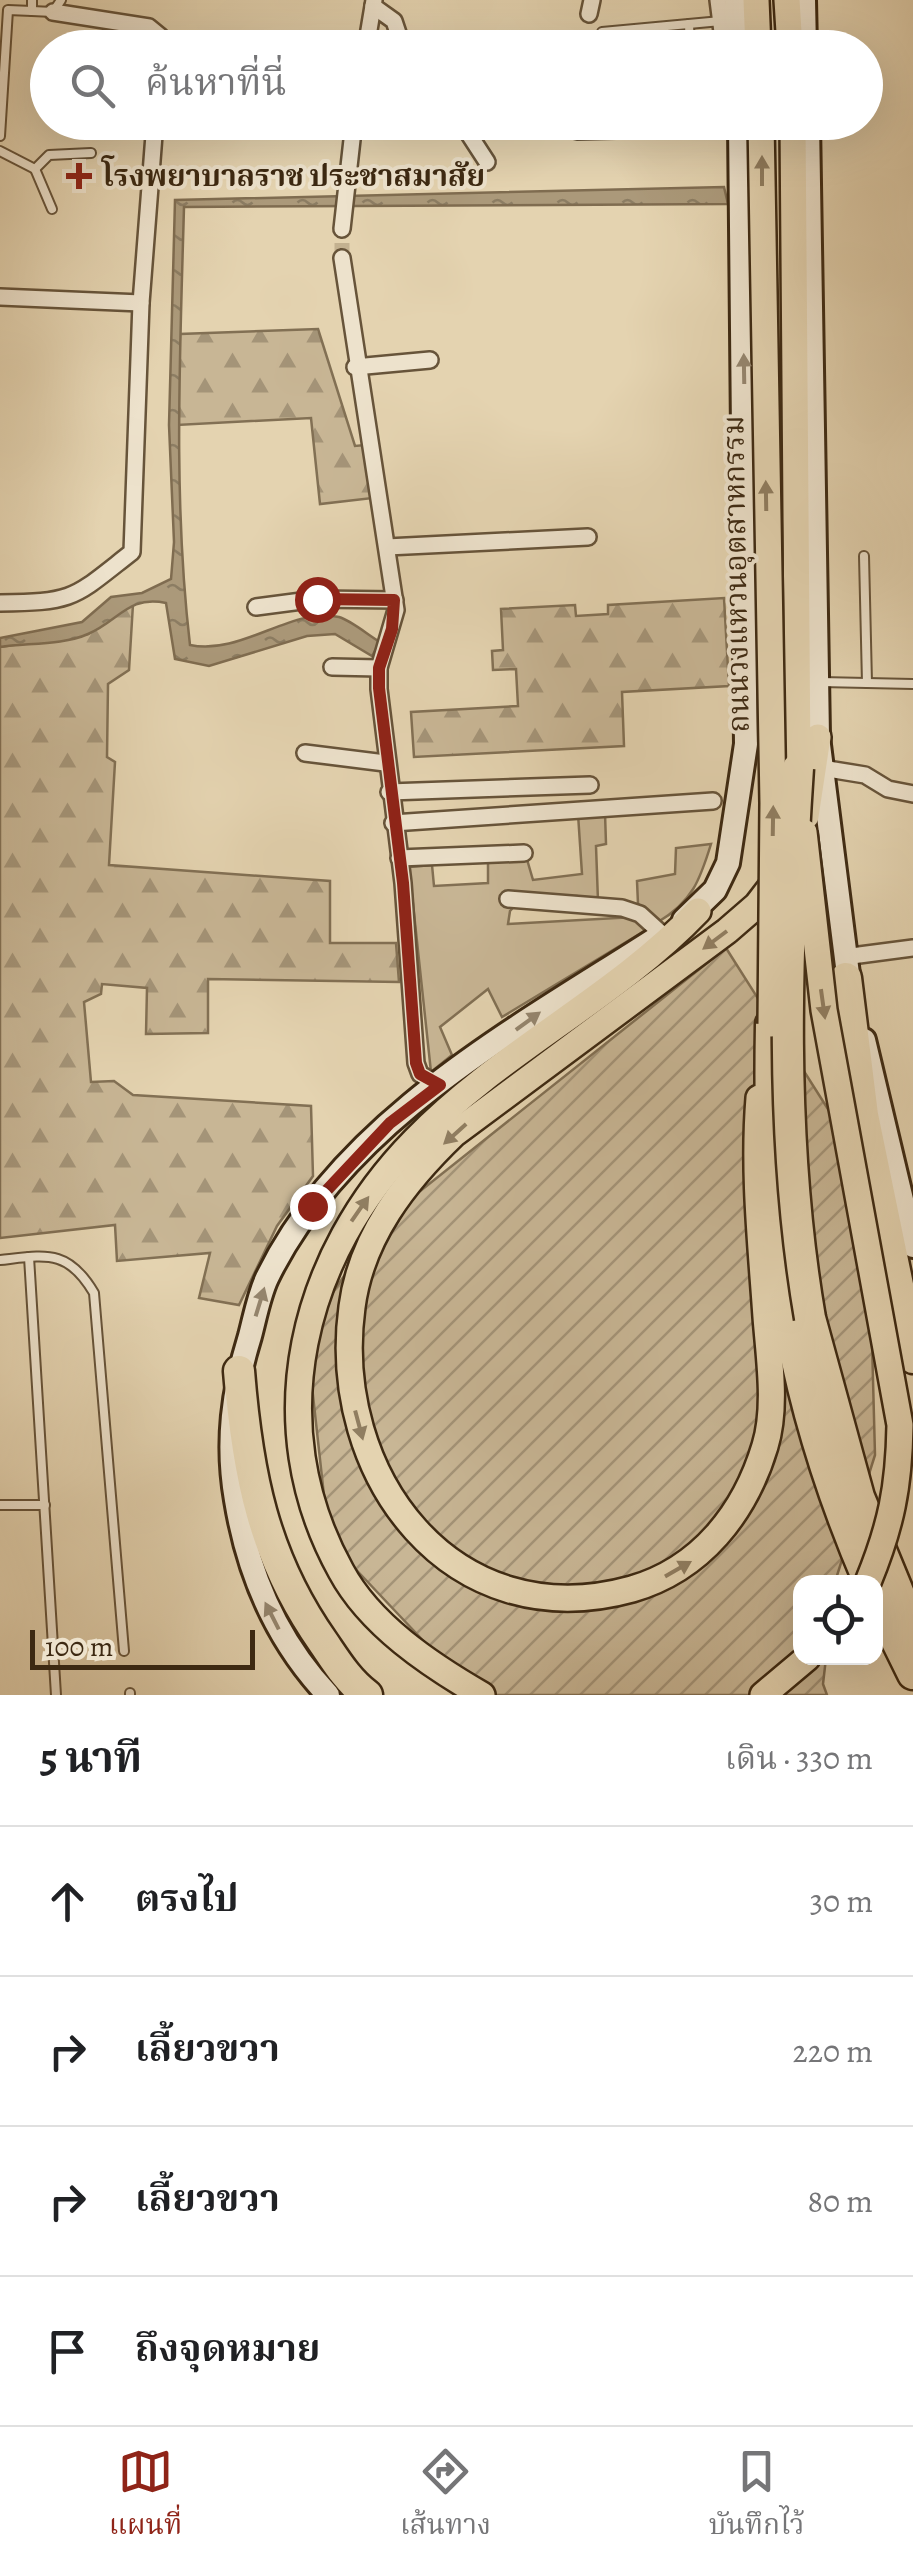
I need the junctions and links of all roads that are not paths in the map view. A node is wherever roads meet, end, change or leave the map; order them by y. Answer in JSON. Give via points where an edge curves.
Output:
{"nodes":[{"id":1,"x":32,"y":0,"type":"edge"},
{"id":2,"x":718,"y":0,"type":"edge"},
{"id":3,"x":736,"y":0,"type":"edge"},
{"id":4,"x":756,"y":0,"type":"edge"},
{"id":5,"x":788,"y":0,"type":"edge"},
{"id":6,"x":804,"y":0,"type":"edge"},
{"id":7,"x":373,"y":3,"type":"edge"},
{"id":8,"x":57,"y":6,"type":"edge"},
{"id":9,"x":4,"y":10,"type":"edge"},
{"id":10,"x":32,"y":11,"type":"junction"},
{"id":11,"x":721,"y":22,"type":"junction"},
{"id":12,"x":689,"y":24,"type":"junction"},
{"id":13,"x":153,"y":30,"type":"edge"},
{"id":14,"x":369,"y":30,"type":"edge"},
{"id":15,"x":397,"y":30,"type":"edge"},
{"id":16,"x":624,"y":30,"type":"edge"},
{"id":17,"x":689,"y":30,"type":"edge"},
{"id":18,"x":722,"y":30,"type":"edge"},
{"id":19,"x":737,"y":30,"type":"edge"},
{"id":20,"x":757,"y":30,"type":"edge"},
{"id":21,"x":789,"y":30,"type":"edge"},
{"id":22,"x":805,"y":30,"type":"edge"},
{"id":23,"x":2,"y":116,"type":"edge"},
{"id":24,"x":0,"y":136,"type":"edge"},
{"id":25,"x":154,"y":140,"type":"edge"},
{"id":26,"x":352,"y":140,"type":"edge"},
{"id":27,"x":473,"y":140,"type":"edge"},
{"id":28,"x":737,"y":140,"type":"edge"},
{"id":29,"x":761,"y":140,"type":"edge"},
{"id":30,"x":793,"y":140,"type":"edge"},
{"id":31,"x":808,"y":140,"type":"edge"},
{"id":32,"x":0,"y":151,"type":"edge"},
{"id":33,"x":92,"y":153,"type":"dead end"},
{"id":34,"x":487,"y":162,"type":"dead end"},
{"id":35,"x":35,"y":169,"type":"junction"},
{"id":36,"x":52,"y":209,"type":"dead end"},
{"id":37,"x":343,"y":223,"type":"tunnel mouth"},
{"id":38,"x":342,"y":258,"type":"tunnel mouth"},
{"id":39,"x":0,"y":298,"type":"edge"},
{"id":40,"x":141,"y":303,"type":"junction"},
{"id":41,"x":430,"y":360,"type":"dead end"},
{"id":42,"x":355,"y":368,"type":"junction"},
{"id":43,"x":588,"y":538,"type":"dead end"},
{"id":44,"x":387,"y":546,"type":"junction"},
{"id":45,"x":864,"y":556,"type":"dead end"},
{"id":46,"x":394,"y":600,"type":"junction"},
{"id":47,"x":0,"y":603,"type":"edge"},
{"id":48,"x":256,"y":606,"type":"dead end"},
{"id":49,"x":332,"y":667,"type":"dead end"},
{"id":50,"x":379,"y":668,"type":"junction"},
{"id":51,"x":817,"y":682,"type":"junction"},
{"id":52,"x":867,"y":683,"type":"junction"},
{"id":53,"x":913,"y":684,"type":"edge"},
{"id":54,"x":818,"y":736,"type":"junction"},
{"id":55,"x":305,"y":753,"type":"dead end"},
{"id":56,"x":385,"y":763,"type":"junction"},
{"id":57,"x":810,"y":768,"type":"junction"},
{"id":58,"x":590,"y":785,"type":"dead end"},
{"id":59,"x":389,"y":792,"type":"junction"},
{"id":60,"x":913,"y":794,"type":"edge"},
{"id":61,"x":714,"y":802,"type":"dead end"},
{"id":62,"x":393,"y":823,"type":"junction"},
{"id":63,"x":524,"y":853,"type":"dead end"},
{"id":64,"x":399,"y":858,"type":"junction"},
{"id":65,"x":508,"y":899,"type":"dead end"},
{"id":66,"x":698,"y":911,"type":"junction"},
{"id":67,"x":662,"y":934,"type":"junction"},
{"id":68,"x":913,"y":948,"type":"edge"},
{"id":69,"x":845,"y":968,"type":"junction"},
{"id":70,"x":770,"y":1024,"type":"junction"},
{"id":71,"x":440,"y":1085,"type":"junction"},
{"id":72,"x":913,"y":1246,"type":"edge"},
{"id":73,"x":30,"y":1257,"type":"junction"},
{"id":74,"x":0,"y":1260,"type":"edge"},
{"id":75,"x":913,"y":1358,"type":"edge"},
{"id":76,"x":239,"y":1371,"type":"junction"},
{"id":77,"x":0,"y":1505,"type":"edge"},
{"id":78,"x":45,"y":1505,"type":"junction"},
{"id":79,"x":865,"y":1575,"type":"edge"},
{"id":80,"x":871,"y":1575,"type":"edge"},
{"id":81,"x":883,"y":1612,"type":"edge"},
{"id":82,"x":913,"y":1628,"type":"edge"},
{"id":83,"x":124,"y":1651,"type":"dead end"},
{"id":84,"x":799,"y":1665,"type":"edge"},
{"id":85,"x":913,"y":1674,"type":"edge"},
{"id":86,"x":56,"y":1695,"type":"edge"},
{"id":87,"x":328,"y":1695,"type":"edge"},
{"id":88,"x":367,"y":1695,"type":"edge"},
{"id":89,"x":482,"y":1695,"type":"edge"},
{"id":90,"x":763,"y":1695,"type":"edge"}],
"edges":[{"from":1,"to":10,"type":"lane"},
{"from":2,"to":11,"type":"street"},
{"from":3,"to":19,"type":"street"},
{"from":4,"to":20,"type":"main road"},
{"from":5,"to":21,"type":"main road"},
{"from":6,"to":22,"type":"street"},
{"from":7,"to":14,"type":"street"},
{"from":7,"to":15,"type":"street"},
{"from":8,"to":10,"type":"lane"},
{"from":8,"to":13,"type":"street"},
{"from":9,"to":10,"type":"lane"},
{"from":9,"to":23,"type":"lane"},
{"from":11,"to":12,"type":"lane"},
{"from":11,"to":18,"type":"street"},
{"from":12,"to":16,"type":"lane"},
{"from":12,"to":17,"type":"lane"},
{"from":23,"to":24,"type":"lane"},
{"from":25,"to":40,"type":"street"},
{"from":26,"to":37,"type":"street"},
{"from":27,"to":34,"type":"street"},
{"from":66,"to":28,"type":"street","one_way":true,"via":[[728,864],[746,744]]},
{"from":70,"to":29,"type":"main road","name":"ถนนวงแหวนอุตสาหกรรม","one_way":true,"bridge":true,"via":[[773,803]]},
{"from":30,"to":57,"type":"main road","name":"ถนนวงแหวนอุตสาหกรรม"},
{"from":31,"to":51,"type":"street"},
{"from":32,"to":35,"type":"lane"},
{"from":33,"to":35,"type":"lane","via":[[49,155]]},
{"from":35,"to":36,"type":"lane"},
{"from":38,"to":42,"type":"street"},
{"from":39,"to":40,"type":"street"},
{"from":40,"to":47,"type":"street","via":[[132,552],[60,602]]},
{"from":41,"to":42,"type":"street"},
{"from":42,"to":44,"type":"street"},
{"from":43,"to":44,"type":"street"},
{"from":44,"to":46,"type":"street"},
{"from":45,"to":52,"type":"lane"},
{"from":46,"to":48,"type":"street"},
{"from":46,"to":50,"type":"street"},
{"from":49,"to":50,"type":"street"},
{"from":50,"to":56,"type":"street"},
{"from":51,"to":52,"type":"lane"},
{"from":51,"to":54,"type":"street"},
{"from":52,"to":53,"type":"lane"},
{"from":54,"to":57,"type":"street"},
{"from":54,"to":70,"type":"main road","name":"ถนนวงแหวนอุตสาหกรรม","one_way":true,"via":[[801,834],[757,905],[488,1106],[426,1161],[380,1223],[356,1290],[348,1358],[355,1414],[372,1468],[396,1510],[434,1549],[478,1578],[519,1594],[586,1597],[646,1585],[700,1556],[738,1508],[767,1440],[770,1374],[756,1137]]},
{"from":55,"to":56,"type":"street"},
{"from":56,"to":59,"type":"street"},
{"from":57,"to":60,"type":"street","via":[[865,775]]},
{"from":57,"to":69,"type":"street"},
{"from":57,"to":80,"type":"main road","name":"ถนนวงแหวนอุตสาหกรรม","one_way":true,"bridge":true,"via":[[824,1010],[900,1425],[900,1484]]},
{"from":57,"to":82,"type":"highway","bridge":true,"via":[[790,971],[799,1256],[842,1446]]},
{"from":58,"to":59,"type":"street"},
{"from":59,"to":62,"type":"street"},
{"from":61,"to":62,"type":"street"},
{"from":62,"to":64,"type":"street"},
{"from":63,"to":64,"type":"street"},
{"from":64,"to":71,"type":"street","via":[[416,1063],[420,1074]]},
{"from":65,"to":67,"type":"street","via":[[622,908]]},
{"from":66,"to":67,"type":"street"},
{"from":89,"to":66,"type":"main road","one_way":true,"via":[[386,1626],[341,1572],[303,1468],[304,1343],[320,1282],[352,1219],[418,1137],[606,994]]},
{"from":71,"to":67,"type":"street","one_way":true},
{"from":68,"to":69,"type":"street"},
{"from":69,"to":72,"type":"street"},
{"from":69,"to":75,"type":"highway","via":[[863,1115]]},
{"from":70,"to":79,"type":"highway","via":[[771,1190],[786,1322],[820,1453]]},
{"from":76,"to":71,"type":"street","one_way":true,"via":[[266,1279],[312,1206],[390,1123]]},
{"from":73,"to":74,"type":"lane"},
{"from":73,"to":78,"type":"lane"},
{"from":73,"to":83,"type":"lane","via":[[66,1259],[94,1293]]},
{"from":87,"to":76,"type":"street","one_way":true,"via":[[270,1616],[243,1543],[231,1474],[230,1414]]},
{"from":76,"to":88,"type":"highway","via":[[261,1521],[301,1611]]},
{"from":77,"to":78,"type":"lane"},
{"from":78,"to":86,"type":"lane"},
{"from":81,"to":85,"type":"highway"},
{"from":84,"to":90,"type":"main road"}]}
